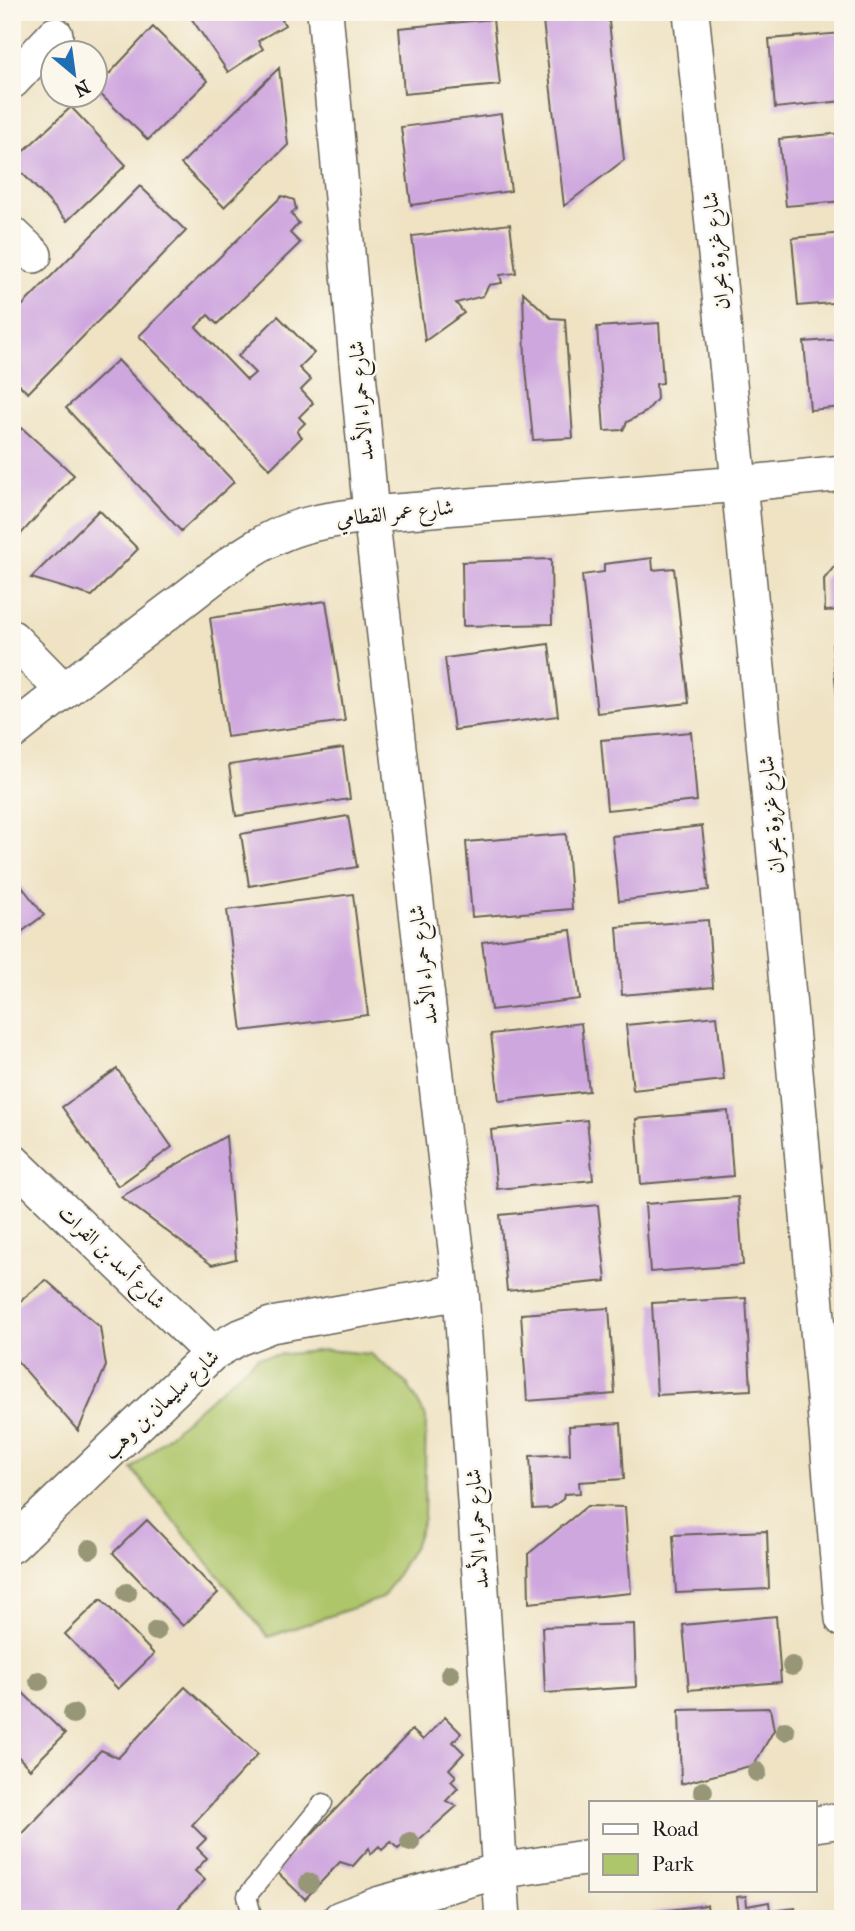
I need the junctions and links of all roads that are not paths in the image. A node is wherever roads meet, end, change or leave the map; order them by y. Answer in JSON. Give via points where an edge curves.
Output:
{"nodes":[{"id":1,"x":325,"y":12,"type":"edge"},
{"id":2,"x":691,"y":12,"type":"edge"},
{"id":3,"x":55,"y":35,"type":"dead end"},
{"id":4,"x":12,"y":81,"type":"edge"},
{"id":5,"x":843,"y":473,"type":"edge"},
{"id":6,"x":740,"y":484,"type":"junction"},
{"id":7,"x":371,"y":514,"type":"junction"},
{"id":8,"x":12,"y":638,"type":"edge"},
{"id":9,"x":63,"y":690,"type":"junction"},
{"id":10,"x":12,"y":732,"type":"edge"},
{"id":11,"x":12,"y":1161,"type":"edge"},
{"id":12,"x":461,"y":1292,"type":"junction"},
{"id":13,"x":212,"y":1353,"type":"junction"},
{"id":14,"x":12,"y":1545,"type":"edge"},
{"id":15,"x":843,"y":1619,"type":"edge"},
{"id":16,"x":323,"y":1804,"type":"dead end"},
{"id":17,"x":843,"y":1820,"type":"edge"},
{"id":18,"x":816,"y":1824,"type":"edge"},
{"id":19,"x":589,"y":1857,"type":"edge"},
{"id":20,"x":499,"y":1871,"type":"junction"},
{"id":21,"x":253,"y":1919,"type":"edge"},
{"id":22,"x":340,"y":1919,"type":"edge"},
{"id":23,"x":503,"y":1919,"type":"edge"}],
"edges":[{"from":1,"to":7,"type":"street","name":"شارع حمراء الأسد"},
{"from":2,"to":6,"type":"street","name":"شارع غزوة بحران"},
{"from":3,"to":4,"type":"street"},
{"from":5,"to":6,"type":"street","name":"شارع عمر القطامي"},
{"from":6,"to":7,"type":"street","name":"شارع عمر القطامي"},
{"from":6,"to":15,"type":"street","name":"شارع غزوة بحران"},
{"from":7,"to":9,"type":"street","name":"شارع عمر القطامي","via":[[326,520],[274,537]]},
{"from":7,"to":12,"type":"street","name":"شارع حمراء الأسد"},
{"from":8,"to":9,"type":"street"},
{"from":9,"to":10,"type":"street","name":"شارع عمر القطامي"},
{"from":11,"to":13,"type":"street","name":"شارع أسد بن الفرات"},
{"from":12,"to":13,"type":"street","name":"شارع سليمان بن وهب","via":[[271,1325]]},
{"from":12,"to":20,"type":"street","name":"شارع حمراء الأسد"},
{"from":13,"to":14,"type":"street","name":"شارع سليمان بن وهب"},
{"from":16,"to":21,"type":"lane","via":[[247,1896]]},
{"from":17,"to":18,"type":"street"},
{"from":19,"to":20,"type":"street"},
{"from":20,"to":22,"type":"street"},
{"from":20,"to":23,"type":"street","name":"شارع حمراء الأسد"}]}
